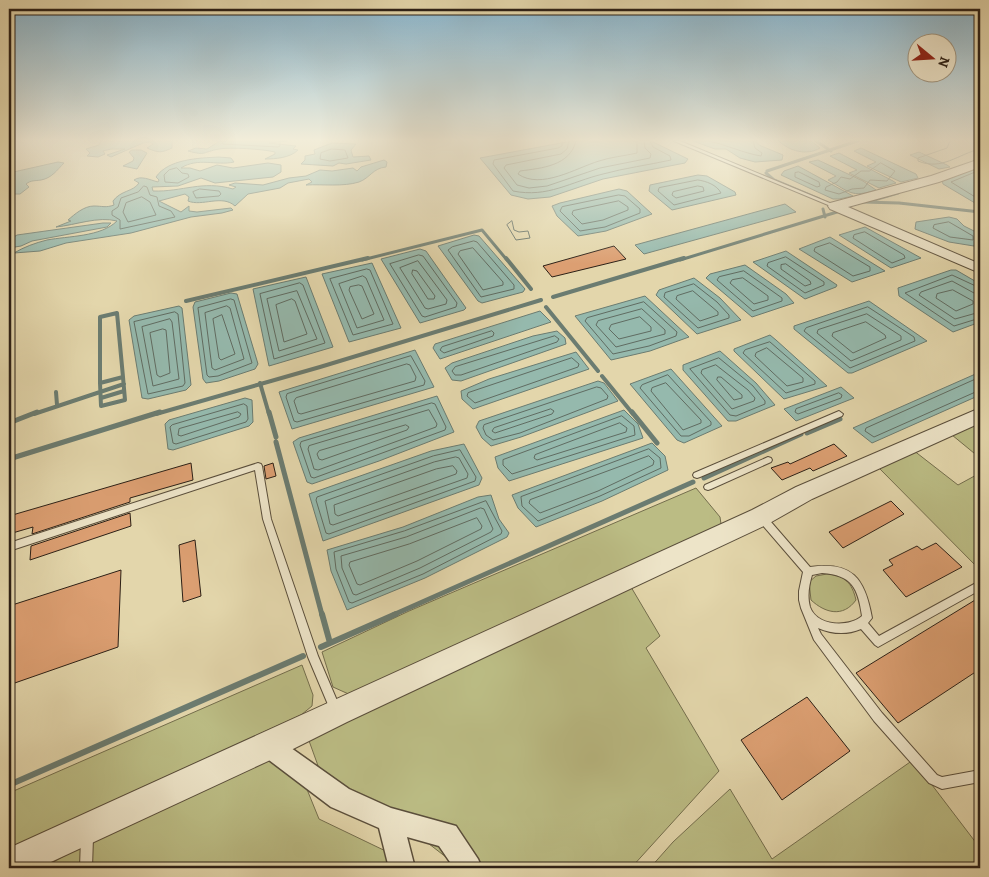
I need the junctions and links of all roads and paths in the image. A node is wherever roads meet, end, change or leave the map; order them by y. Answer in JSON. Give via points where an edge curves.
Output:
{"nodes":[{"id":1,"x":776,"y":182,"type":"edge"},
{"id":2,"x":924,"y":182,"type":"edge"},
{"id":3,"x":835,"y":206,"type":"junction"},
{"id":4,"x":980,"y":269,"type":"edge"},
{"id":5,"x":839,"y":414,"type":"dead end"},
{"id":6,"x":980,"y":415,"type":"edge"},
{"id":7,"x":768,"y":460,"type":"dead end"},
{"id":8,"x":697,"y":474,"type":"dead end"},
{"id":9,"x":708,"y":487,"type":"dead end"},
{"id":10,"x":760,"y":517,"type":"junction"},
{"id":11,"x":9,"y":547,"type":"edge"},
{"id":12,"x":808,"y":571,"type":"junction"},
{"id":13,"x":979,"y":586,"type":"edge"},
{"id":14,"x":810,"y":618,"type":"junction"},
{"id":15,"x":862,"y":623,"type":"junction"},
{"id":16,"x":337,"y":712,"type":"junction"},
{"id":17,"x":269,"y":746,"type":"junction"},
{"id":18,"x":980,"y":776,"type":"edge"},
{"id":19,"x":390,"y":820,"type":"junction"},
{"id":20,"x":87,"y":828,"type":"junction"},
{"id":21,"x":9,"y":865,"type":"edge"},
{"id":22,"x":86,"y":868,"type":"edge"},
{"id":23,"x":402,"y":868,"type":"edge"},
{"id":24,"x":469,"y":868,"type":"edge"}],
"edges":[{"from":1,"to":3,"type":"lane"},
{"from":2,"to":3,"type":"street"},
{"from":3,"to":4,"type":"street"},
{"from":5,"to":8,"type":"lane"},
{"from":6,"to":10,"type":"street","via":[[804,493]]},
{"from":7,"to":9,"type":"lane"},
{"from":10,"to":12,"type":"lane"},
{"from":10,"to":16,"type":"street"},
{"from":11,"to":16,"type":"lane","via":[[258,466],[267,519],[312,657]]},
{"from":12,"to":14,"type":"lane","via":[[803,599]]},
{"from":12,"to":15,"type":"lane","via":[[823,568],[844,572],[861,588],[868,618]]},
{"from":13,"to":15,"type":"lane","via":[[878,642]]},
{"from":14,"to":15,"type":"lane","via":[[833,628],[850,629]]},
{"from":14,"to":18,"type":"lane","via":[[822,644],[878,717],[933,779],[942,783]]},
{"from":16,"to":17,"type":"street"},
{"from":17,"to":19,"type":"street","via":[[340,798]]},
{"from":17,"to":20,"type":"street"},
{"from":19,"to":23,"type":"street"},
{"from":19,"to":24,"type":"street","via":[[447,835]]},
{"from":20,"to":21,"type":"street"},
{"from":20,"to":22,"type":"lane"}]}
